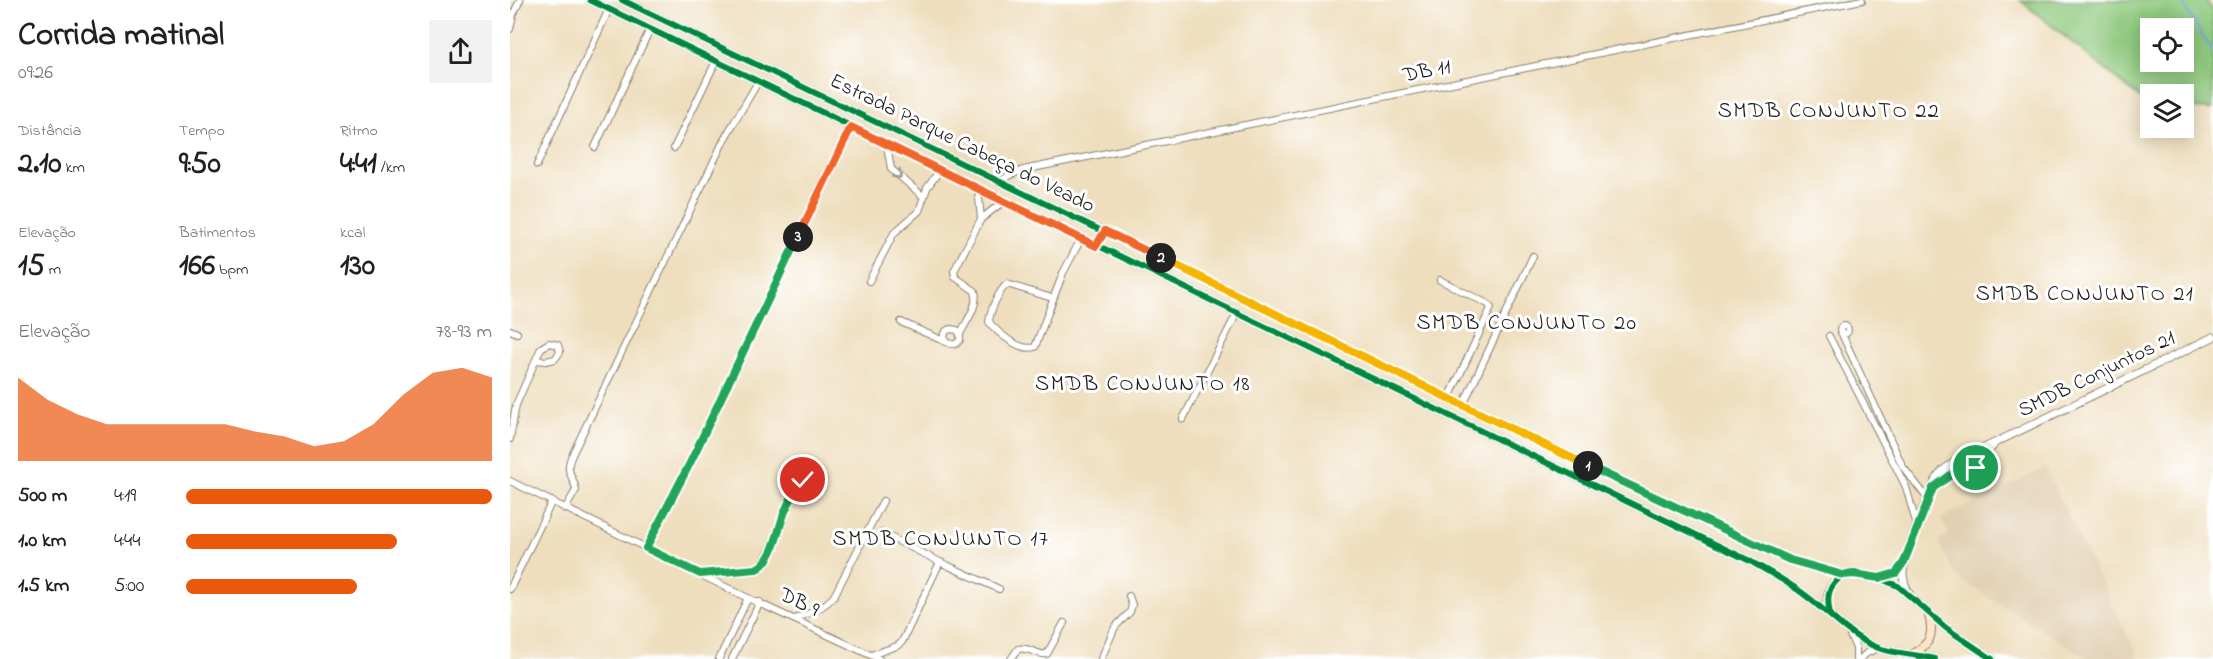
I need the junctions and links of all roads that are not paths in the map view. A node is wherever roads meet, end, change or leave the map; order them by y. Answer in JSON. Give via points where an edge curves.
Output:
{"nodes":[{"id":1,"x":520,"y":0,"type":"edge"},
{"id":2,"x":590,"y":0,"type":"edge"},
{"id":3,"x":622,"y":0,"type":"edge"},
{"id":4,"x":1862,"y":0,"type":"edge"},
{"id":5,"x":609,"y":9,"type":"junction"},
{"id":6,"x":511,"y":15,"type":"edge"},
{"id":7,"x":510,"y":29,"type":"edge"},
{"id":8,"x":650,"y":29,"type":"junction"},
{"id":9,"x":716,"y":61,"type":"junction"},
{"id":10,"x":758,"y":82,"type":"junction"},
{"id":11,"x":872,"y":119,"type":"junction"},
{"id":12,"x":851,"y":127,"type":"junction"},
{"id":13,"x":861,"y":132,"type":"junction"},
{"id":14,"x":870,"y":136,"type":"junction"},
{"id":15,"x":887,"y":145,"type":"junction"},
{"id":16,"x":595,"y":147,"type":"dead end"},
{"id":17,"x":674,"y":147,"type":"dead end"},
{"id":18,"x":537,"y":165,"type":"dead end"},
{"id":19,"x":940,"y":170,"type":"junction"},
{"id":20,"x":1001,"y":182,"type":"junction"},
{"id":21,"x":978,"y":188,"type":"junction"},
{"id":22,"x":924,"y":197,"type":"junction"},
{"id":23,"x":1004,"y":201,"type":"junction"},
{"id":24,"x":981,"y":219,"type":"junction"},
{"id":25,"x":1105,"y":231,"type":"junction"},
{"id":26,"x":1081,"y":239,"type":"junction"},
{"id":27,"x":1096,"y":246,"type":"junction"},
{"id":28,"x":1533,"y":256,"type":"dead end"},
{"id":29,"x":1440,"y":280,"type":"dead end"},
{"id":30,"x":869,"y":281,"type":"dead end"},
{"id":31,"x":1052,"y":298,"type":"junction"},
{"id":32,"x":1237,"y":313,"type":"junction"},
{"id":33,"x":902,"y":322,"type":"dead end"},
{"id":34,"x":510,"y":330,"type":"edge"},
{"id":35,"x":517,"y":333,"type":"dead end"},
{"id":36,"x":960,"y":334,"type":"junction"},
{"id":37,"x":1829,"y":336,"type":"dead end"},
{"id":38,"x":2213,"y":337,"type":"edge"},
{"id":39,"x":946,"y":342,"type":"junction"},
{"id":40,"x":1845,"y":343,"type":"junction"},
{"id":41,"x":537,"y":360,"type":"dead end"},
{"id":42,"x":1449,"y":398,"type":"junction"},
{"id":43,"x":1462,"y":405,"type":"junction"},
{"id":44,"x":1183,"y":419,"type":"dead end"},
{"id":45,"x":510,"y":439,"type":"edge"},
{"id":46,"x":1996,"y":443,"type":"junction"},
{"id":47,"x":1969,"y":457,"type":"junction"},
{"id":48,"x":1979,"y":462,"type":"junction"},
{"id":49,"x":1969,"y":469,"type":"junction"},
{"id":50,"x":803,"y":480,"type":"dead end"},
{"id":51,"x":510,"y":481,"type":"edge"},
{"id":52,"x":1933,"y":488,"type":"junction"},
{"id":53,"x":1928,"y":499,"type":"junction"},
{"id":54,"x":552,"y":501,"type":"junction"},
{"id":55,"x":883,"y":501,"type":"dead end"},
{"id":56,"x":565,"y":508,"type":"junction"},
{"id":57,"x":1918,"y":527,"type":"junction"},
{"id":58,"x":882,"y":533,"type":"dead end"},
{"id":59,"x":646,"y":548,"type":"junction"},
{"id":60,"x":940,"y":562,"type":"junction"},
{"id":61,"x":1904,"y":562,"type":"junction"},
{"id":62,"x":700,"y":574,"type":"junction"},
{"id":63,"x":1843,"y":575,"type":"junction"},
{"id":64,"x":1879,"y":578,"type":"junction"},
{"id":65,"x":510,"y":589,"type":"edge"},
{"id":66,"x":999,"y":589,"type":"dead end"},
{"id":67,"x":1910,"y":595,"type":"junction"},
{"id":68,"x":1129,"y":596,"type":"dead end"},
{"id":69,"x":748,"y":598,"type":"junction"},
{"id":70,"x":760,"y":602,"type":"junction"},
{"id":71,"x":1830,"y":614,"type":"junction"},
{"id":72,"x":1929,"y":615,"type":"junction"},
{"id":73,"x":795,"y":619,"type":"junction"},
{"id":74,"x":1064,"y":623,"type":"dead end"},
{"id":75,"x":1848,"y":632,"type":"junction"},
{"id":76,"x":1879,"y":648,"type":"junction"},
{"id":77,"x":1913,"y":654,"type":"junction"},
{"id":78,"x":870,"y":655,"type":"junction"},
{"id":79,"x":719,"y":659,"type":"edge"},
{"id":80,"x":732,"y":659,"type":"edge"},
{"id":81,"x":879,"y":659,"type":"edge"},
{"id":82,"x":1011,"y":659,"type":"edge"},
{"id":83,"x":1101,"y":659,"type":"edge"},
{"id":84,"x":1858,"y":659,"type":"edge"},
{"id":85,"x":1935,"y":659,"type":"edge"},
{"id":86,"x":1992,"y":659,"type":"edge"}],
"edges":[{"from":1,"to":6,"type":"street"},
{"from":2,"to":5,"type":"main road","name":"Estrada Parque Cabeça do Veado"},
{"from":3,"to":11,"type":"main road","name":"Estrada Parque Cabeça do Veado"},
{"from":4,"to":20,"type":"street","name":"DB 11","via":[[1023,170]]},
{"from":5,"to":8,"type":"main road","name":"Estrada Parque Cabeça do Veado"},
{"from":5,"to":18,"type":"street"},
{"from":6,"to":7,"type":"street"},
{"from":8,"to":9,"type":"main road","name":"Estrada Parque Cabeça do Veado"},
{"from":8,"to":16,"type":"street"},
{"from":9,"to":10,"type":"main road","name":"Estrada Parque Cabeça do Veado"},
{"from":9,"to":17,"type":"street"},
{"from":10,"to":12,"type":"main road","name":"Estrada Parque Cabeça do Veado"},
{"from":10,"to":56,"type":"street","via":[[725,138],[572,455],[568,471],[576,490]]},
{"from":11,"to":13,"type":"main road"},
{"from":11,"to":14,"type":"main road"},
{"from":11,"to":20,"type":"main road","name":"Estrada Parque Cabeça do Veado"},
{"from":12,"to":13,"type":"main road","name":"Estrada Parque Cabeça do Veado"},
{"from":12,"to":59,"type":"street"},
{"from":13,"to":14,"type":"main road","name":"Estrada Parque Cabeça do Veado"},
{"from":14,"to":15,"type":"main road","name":"Estrada Parque Cabeça do Veado"},
{"from":15,"to":19,"type":"main road","name":"Estrada Parque Cabeça do Veado"},
{"from":15,"to":22,"type":"street","one_way":true,"via":[[891,169]]},
{"from":19,"to":21,"type":"main road","name":"Estrada Parque Cabeça do Veado"},
{"from":19,"to":22,"type":"street"},
{"from":20,"to":25,"type":"main road","name":"Estrada Parque Cabeça do Veado"},
{"from":21,"to":23,"type":"main road","name":"Estrada Parque Cabeça do Veado"},
{"from":21,"to":24,"type":"street"},
{"from":22,"to":30,"type":"street","via":[[919,211],[894,232]]},
{"from":23,"to":24,"type":"street"},
{"from":23,"to":26,"type":"main road","name":"Estrada Parque Cabeça do Veado"},
{"from":24,"to":36,"type":"street","via":[[954,272],[955,278],[977,295]]},
{"from":25,"to":27,"type":"main road"},
{"from":25,"to":42,"type":"main road","name":"Estrada Parque Cabeça do Veado"},
{"from":26,"to":27,"type":"main road","name":"Estrada Parque Cabeça do Veado"},
{"from":26,"to":31,"type":"street"},
{"from":27,"to":32,"type":"main road","name":"Estrada Parque Cabeça do Veado"},
{"from":28,"to":43,"type":"street"},
{"from":29,"to":42,"type":"street","via":[[1491,308]]},
{"from":31,"to":31,"type":"street","via":[[1032,349],[1012,341],[989,322],[1007,284]]},
{"from":32,"to":44,"type":"street"},
{"from":32,"to":71,"type":"main road","name":"Estrada Parque Cabeça do Veado","via":[[1750,561]]},
{"from":33,"to":39,"type":"street"},
{"from":34,"to":35,"type":"street"},
{"from":36,"to":39,"type":"street","via":[[956,344]]},
{"from":36,"to":39,"type":"street","via":[[957,330],[946,331]]},
{"from":37,"to":57,"type":"street","via":[[1906,487]]},
{"from":38,"to":46,"type":"street","name":"SMDB Conjuntos 21"},
{"from":40,"to":40,"type":"street","via":[[1840,332],[1844,326],[1848,330]]},
{"from":40,"to":53,"type":"street","via":[[1903,467]]},
{"from":41,"to":45,"type":"street","via":[[516,405]]},
{"from":42,"to":43,"type":"main road","name":"Estrada Parque Cabeça do Veado"},
{"from":43,"to":63,"type":"main road","name":"Estrada Parque Cabeça do Veado","via":[[1767,551]]},
{"from":46,"to":47,"type":"street","name":"SMDB Conjuntos 21"},
{"from":46,"to":48,"type":"street","name":"SMDB Conjuntos 21"},
{"from":47,"to":48,"type":"street"},
{"from":47,"to":49,"type":"street","via":[[1965,464]]},
{"from":47,"to":52,"type":"street","name":"SMDB Conjuntos 21","via":[[1946,468]]},
{"from":48,"to":49,"type":"street","via":[[1976,468]]},
{"from":49,"to":52,"type":"street","via":[[1945,477]]},
{"from":50,"to":62,"type":"street","via":[[761,567]]},
{"from":51,"to":54,"type":"street","name":"DB 9"},
{"from":52,"to":53,"type":"street","name":"SMDB Conjuntos 21"},
{"from":53,"to":57,"type":"street","name":"SMDB Conjuntos 21"},
{"from":54,"to":56,"type":"street","name":"DB 9"},
{"from":54,"to":65,"type":"street"},
{"from":55,"to":73,"type":"street","via":[[834,596],[818,610]]},
{"from":56,"to":59,"type":"street","name":"DB 9"},
{"from":57,"to":61,"type":"street","name":"SMDB Conjuntos 21"},
{"from":58,"to":60,"type":"street"},
{"from":59,"to":62,"type":"street","name":"DB 9"},
{"from":60,"to":66,"type":"street"},
{"from":60,"to":78,"type":"street","via":[[902,642]]},
{"from":61,"to":64,"type":"street","via":[[1896,573]]},
{"from":61,"to":67,"type":"street","via":[[1903,579]]},
{"from":62,"to":69,"type":"street","name":"DB 9"},
{"from":63,"to":64,"type":"main road"},
{"from":63,"to":71,"type":"main road","via":[[1829,588]]},
{"from":64,"to":67,"type":"main road"},
{"from":67,"to":72,"type":"main road"},
{"from":68,"to":83,"type":"street","via":[[1131,608],[1115,627]]},
{"from":69,"to":70,"type":"street","name":"DB 9"},
{"from":69,"to":79,"type":"street"},
{"from":70,"to":73,"type":"street","name":"DB 9"},
{"from":70,"to":80,"type":"street"},
{"from":71,"to":75,"type":"main road"},
{"from":72,"to":77,"type":"main road","via":[[1931,639]]},
{"from":72,"to":86,"type":"main road"},
{"from":73,"to":78,"type":"street","name":"DB 9"},
{"from":74,"to":82,"type":"street","via":[[1047,654],[1024,648],[1018,649]]},
{"from":75,"to":76,"type":"main road"},
{"from":75,"to":84,"type":"street"},
{"from":76,"to":77,"type":"main road"},
{"from":76,"to":84,"type":"street"},
{"from":77,"to":85,"type":"main road"},
{"from":78,"to":81,"type":"street","name":"DB 9"}]}
